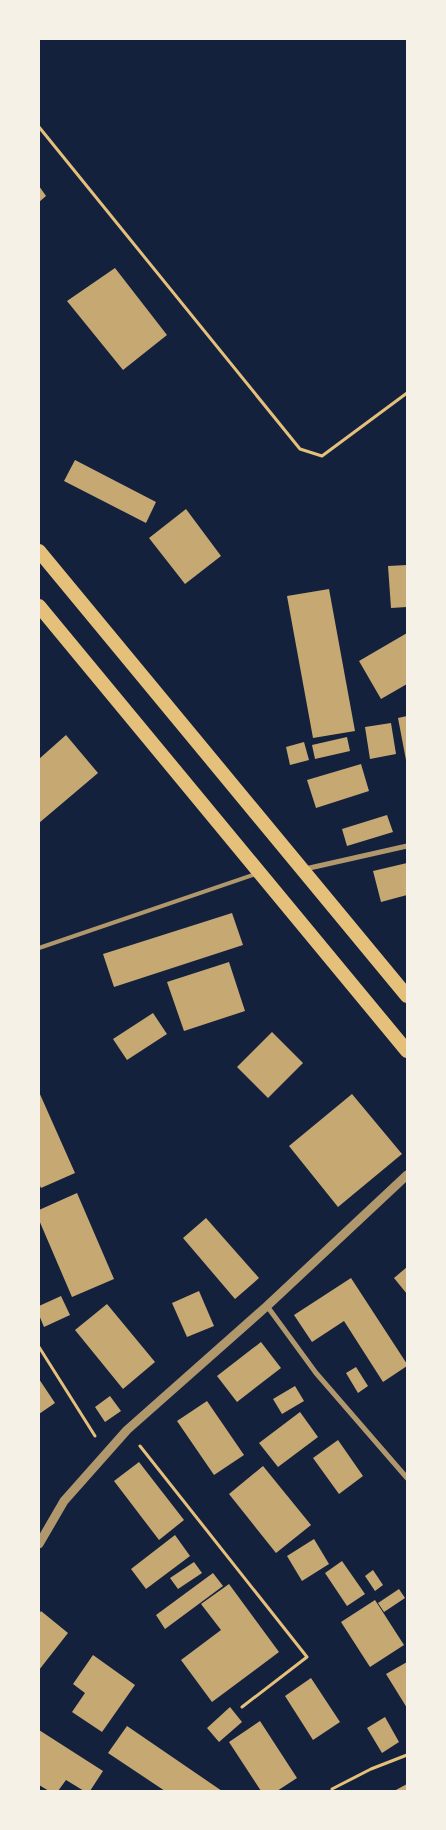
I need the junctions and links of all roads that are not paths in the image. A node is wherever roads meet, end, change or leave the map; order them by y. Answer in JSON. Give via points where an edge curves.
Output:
{"nodes":[{"id":1,"x":39,"y":551,"type":"edge"},
{"id":2,"x":39,"y":606,"type":"edge"},
{"id":3,"x":407,"y":846,"type":"edge"},
{"id":4,"x":302,"y":870,"type":"junction"},
{"id":5,"x":258,"y":873,"type":"junction"},
{"id":6,"x":39,"y":948,"type":"edge"},
{"id":7,"x":407,"y":996,"type":"edge"},
{"id":8,"x":407,"y":1051,"type":"edge"},
{"id":9,"x":407,"y":1175,"type":"edge"},
{"id":10,"x":267,"y":1306,"type":"junction"},
{"id":11,"x":407,"y":1478,"type":"edge"},
{"id":12,"x":39,"y":1544,"type":"edge"}],
"edges":[{"from":1,"to":4,"type":"highway"},
{"from":2,"to":5,"type":"highway"},
{"from":3,"to":4,"type":"street"},
{"from":4,"to":7,"type":"highway"},
{"from":5,"to":6,"type":"lane"},
{"from":5,"to":8,"type":"highway"},
{"from":9,"to":10,"type":"street"},
{"from":10,"to":11,"type":"street","via":[[316,1373]]},
{"from":10,"to":12,"type":"street","via":[[127,1430],[64,1501]]}]}
